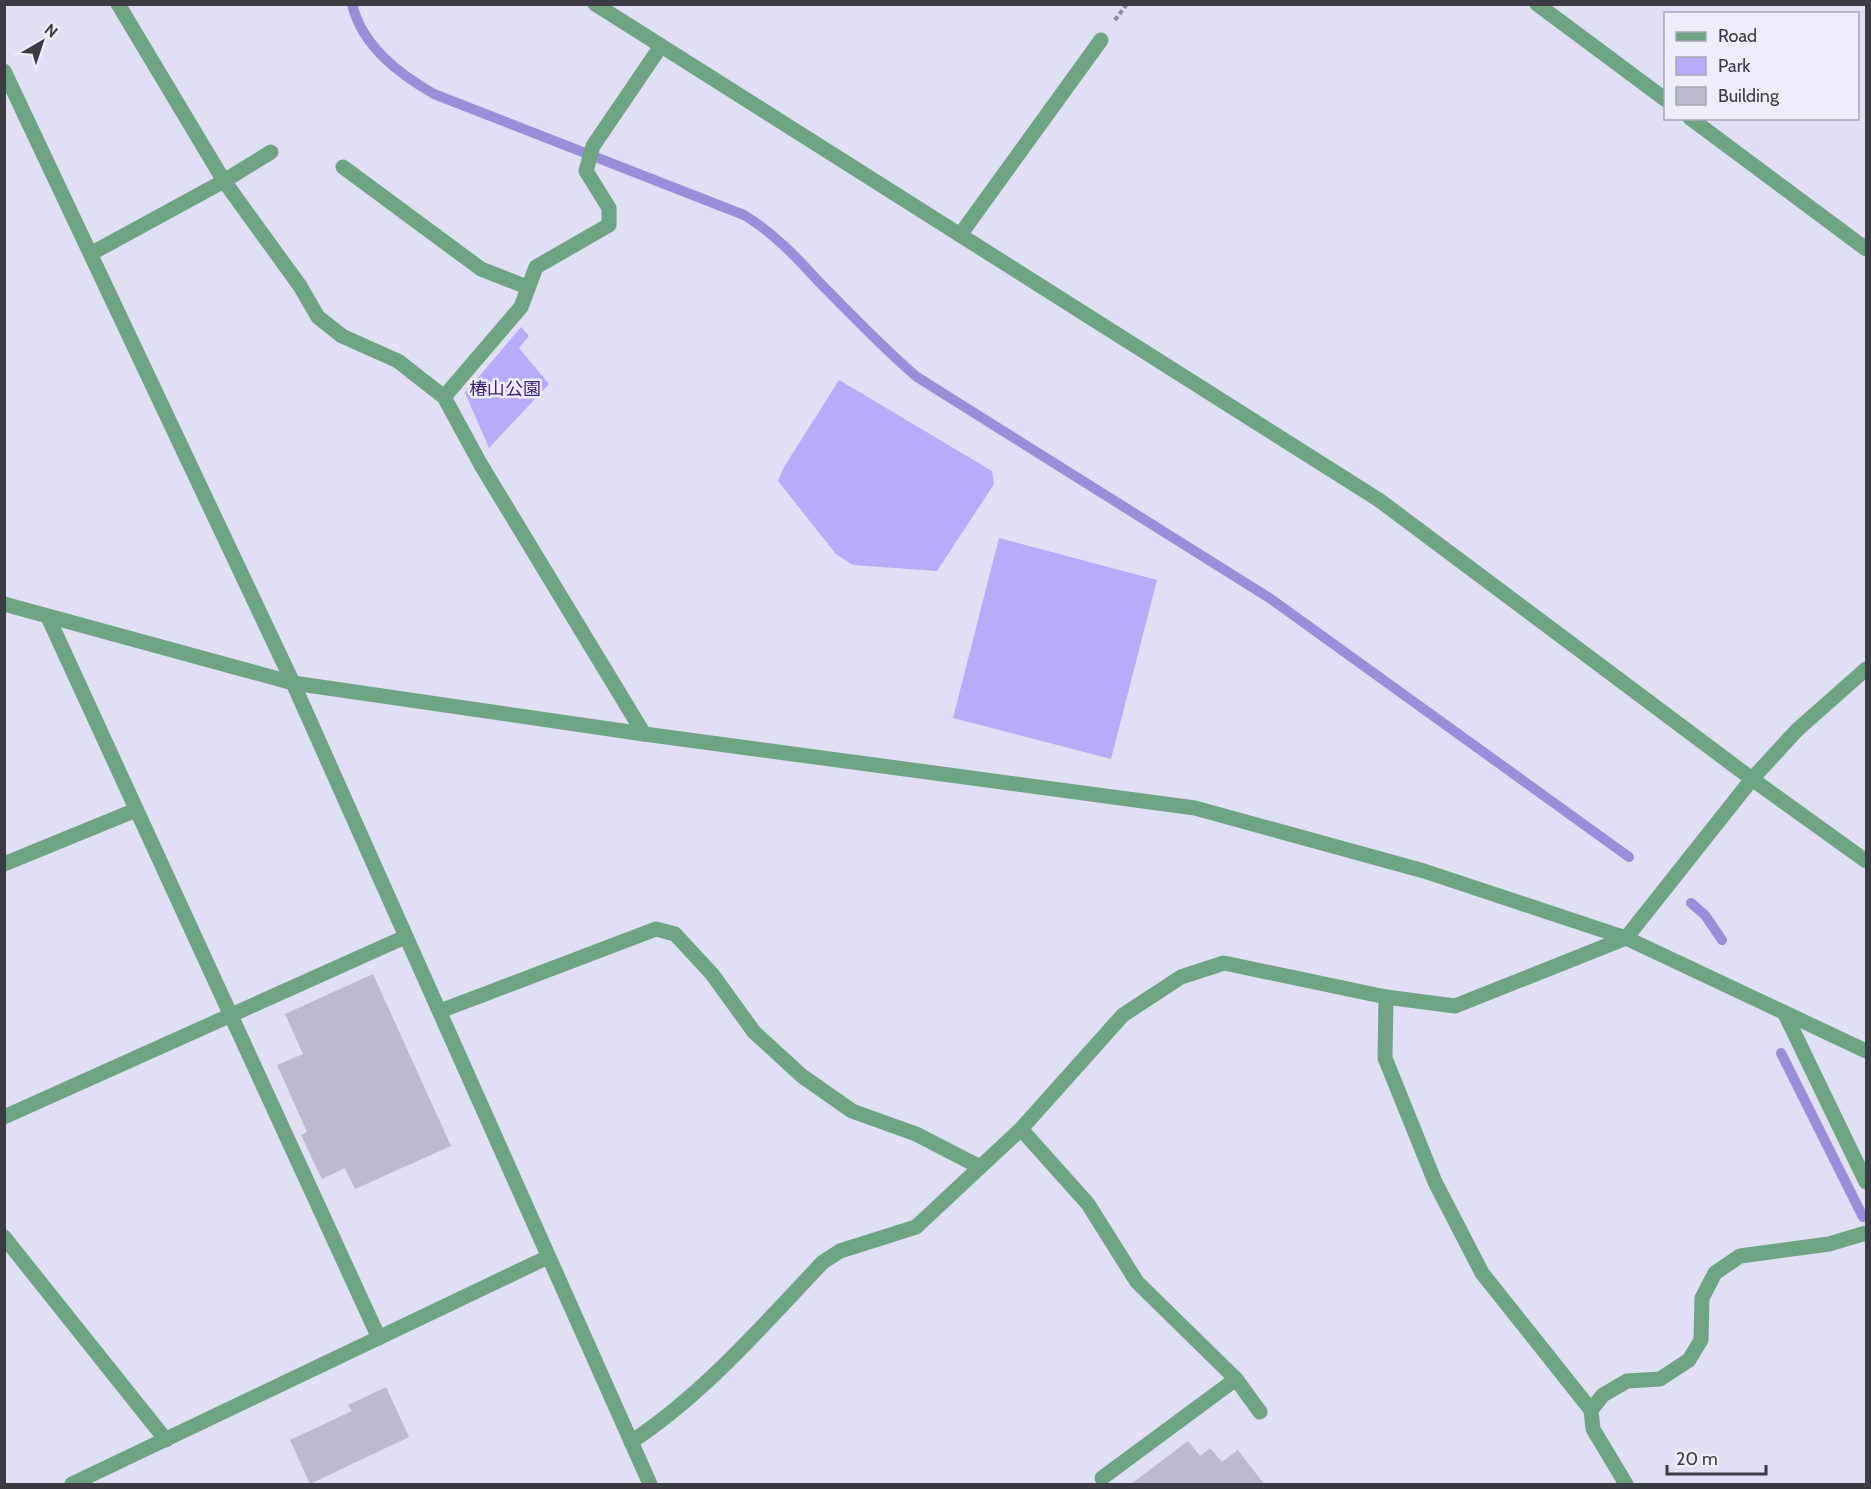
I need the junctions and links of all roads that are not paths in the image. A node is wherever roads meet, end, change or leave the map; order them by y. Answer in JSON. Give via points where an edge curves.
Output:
{"nodes":[{"id":1,"x":118,"y":4,"type":"edge"},
{"id":2,"x":595,"y":4,"type":"edge"},
{"id":3,"x":1537,"y":4,"type":"edge"},
{"id":4,"x":1101,"y":40,"type":"dead end"},
{"id":5,"x":661,"y":46,"type":"junction"},
{"id":6,"x":6,"y":79,"type":"edge"},
{"id":7,"x":1664,"y":99,"type":"edge"},
{"id":8,"x":1693,"y":120,"type":"edge"},
{"id":9,"x":271,"y":152,"type":"dead end"},
{"id":10,"x":343,"y":167,"type":"dead end"},
{"id":11,"x":224,"y":181,"type":"junction"},
{"id":12,"x":960,"y":235,"type":"junction"},
{"id":13,"x":1866,"y":249,"type":"edge"},
{"id":14,"x":92,"y":253,"type":"junction"},
{"id":15,"x":527,"y":287,"type":"junction"},
{"id":16,"x":444,"y":397,"type":"junction"},
{"id":17,"x":4,"y":604,"type":"edge"},
{"id":18,"x":48,"y":617,"type":"junction"},
{"id":19,"x":1866,"y":669,"type":"edge"},
{"id":20,"x":293,"y":683,"type":"junction"},
{"id":21,"x":644,"y":734,"type":"junction"},
{"id":22,"x":1752,"y":779,"type":"junction"},
{"id":23,"x":136,"y":810,"type":"junction"},
{"id":24,"x":1866,"y":861,"type":"edge"},
{"id":25,"x":4,"y":864,"type":"edge"},
{"id":26,"x":405,"y":937,"type":"junction"},
{"id":27,"x":1626,"y":938,"type":"junction"},
{"id":28,"x":1386,"y":997,"type":"junction"},
{"id":29,"x":440,"y":1011,"type":"junction"},
{"id":30,"x":1785,"y":1014,"type":"junction"},
{"id":31,"x":231,"y":1017,"type":"junction"},
{"id":32,"x":1866,"y":1051,"type":"edge"},
{"id":33,"x":4,"y":1117,"type":"edge"},
{"id":34,"x":1020,"y":1130,"type":"junction"},
{"id":35,"x":980,"y":1167,"type":"junction"},
{"id":36,"x":1866,"y":1182,"type":"edge"},
{"id":37,"x":1866,"y":1233,"type":"edge"},
{"id":38,"x":4,"y":1237,"type":"edge"},
{"id":39,"x":548,"y":1257,"type":"junction"},
{"id":40,"x":379,"y":1338,"type":"junction"},
{"id":41,"x":1236,"y":1379,"type":"junction"},
{"id":42,"x":1591,"y":1410,"type":"junction"},
{"id":43,"x":1260,"y":1412,"type":"dead end"},
{"id":44,"x":166,"y":1440,"type":"junction"},
{"id":45,"x":631,"y":1442,"type":"junction"},
{"id":46,"x":1102,"y":1478,"type":"dead end"},
{"id":47,"x":72,"y":1485,"type":"edge"},
{"id":48,"x":650,"y":1485,"type":"edge"},
{"id":49,"x":1626,"y":1485,"type":"edge"}],
"edges":[{"from":1,"to":11,"type":"street"},
{"from":2,"to":5,"type":"street"},
{"from":3,"to":7,"type":"street"},
{"from":4,"to":12,"type":"street"},
{"from":5,"to":12,"type":"street"},
{"from":5,"to":15,"type":"street","via":[[593,146],[586,171],[609,208],[609,225],[536,267]]},
{"from":6,"to":14,"type":"street"},
{"from":8,"to":13,"type":"street"},
{"from":9,"to":11,"type":"street"},
{"from":10,"to":15,"type":"street","via":[[481,269]]},
{"from":11,"to":14,"type":"street"},
{"from":11,"to":16,"type":"street","via":[[318,317],[342,336],[398,361]]},
{"from":12,"to":22,"type":"street","via":[[1379,500]]},
{"from":14,"to":20,"type":"street"},
{"from":15,"to":16,"type":"street","via":[[521,307]]},
{"from":16,"to":21,"type":"street"},
{"from":17,"to":18,"type":"street"},
{"from":18,"to":20,"type":"street"},
{"from":18,"to":23,"type":"street"},
{"from":19,"to":22,"type":"street","via":[[1797,730]]},
{"from":20,"to":21,"type":"street"},
{"from":20,"to":26,"type":"street"},
{"from":21,"to":27,"type":"street","via":[[1195,808],[1424,871]]},
{"from":22,"to":24,"type":"street"},
{"from":22,"to":27,"type":"street"},
{"from":23,"to":25,"type":"street"},
{"from":23,"to":31,"type":"street"},
{"from":26,"to":29,"type":"street"},
{"from":26,"to":31,"type":"street"},
{"from":27,"to":28,"type":"street","via":[[1455,1006]]},
{"from":27,"to":30,"type":"street"},
{"from":28,"to":34,"type":"street","via":[[1224,963],[1181,977],[1123,1015]]},
{"from":28,"to":42,"type":"street","via":[[1385,1058],[1435,1182],[1482,1273]]},
{"from":29,"to":35,"type":"street","via":[[656,928],[675,934],[712,974],[754,1032],[802,1076],[852,1111],[916,1134]]},
{"from":29,"to":39,"type":"street"},
{"from":30,"to":32,"type":"street"},
{"from":30,"to":36,"type":"street"},
{"from":31,"to":33,"type":"street"},
{"from":31,"to":40,"type":"street"},
{"from":34,"to":35,"type":"street"},
{"from":34,"to":41,"type":"street","via":[[1088,1204],[1137,1282]]},
{"from":35,"to":45,"type":"street","via":[[916,1227],[840,1251],[823,1262],[665,1420]]},
{"from":37,"to":42,"type":"street","via":[[1828,1244],[1740,1256],[1715,1273],[1702,1298],[1701,1340],[1689,1360],[1660,1379],[1627,1381],[1603,1395]]},
{"from":38,"to":44,"type":"street"},
{"from":39,"to":40,"type":"street"},
{"from":39,"to":45,"type":"street"},
{"from":40,"to":44,"type":"street"},
{"from":41,"to":43,"type":"street"},
{"from":41,"to":46,"type":"street"},
{"from":42,"to":49,"type":"street","via":[[1593,1429]]},
{"from":44,"to":47,"type":"street"},
{"from":45,"to":48,"type":"street"}]}
